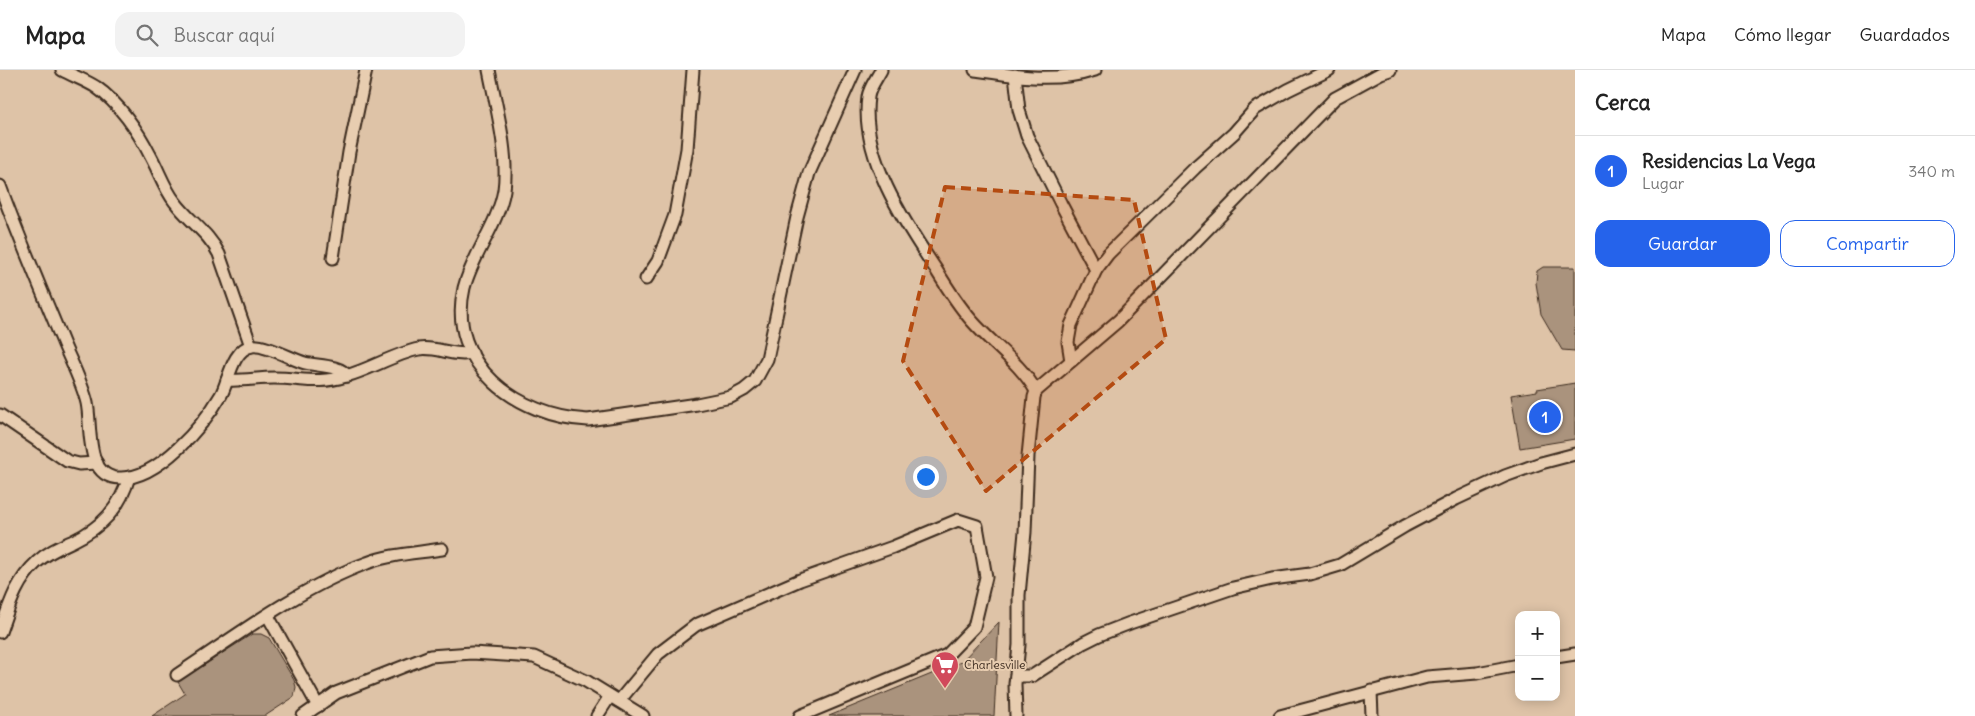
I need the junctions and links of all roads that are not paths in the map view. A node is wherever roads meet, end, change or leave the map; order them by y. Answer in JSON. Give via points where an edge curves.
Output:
{"nodes":[{"id":1,"x":62,"y":70,"type":"edge"},
{"id":2,"x":366,"y":70,"type":"edge"},
{"id":3,"x":489,"y":70,"type":"edge"},
{"id":4,"x":693,"y":70,"type":"edge"},
{"id":5,"x":855,"y":70,"type":"edge"},
{"id":6,"x":881,"y":70,"type":"edge"},
{"id":7,"x":974,"y":70,"type":"edge"},
{"id":8,"x":1094,"y":70,"type":"edge"},
{"id":9,"x":1329,"y":70,"type":"edge"},
{"id":10,"x":1390,"y":70,"type":"edge"},
{"id":11,"x":1015,"y":75,"type":"junction"},
{"id":12,"x":0,"y":186,"type":"edge"},
{"id":13,"x":333,"y":258,"type":"dead end"},
{"id":14,"x":1096,"y":270,"type":"junction"},
{"id":15,"x":646,"y":279,"type":"dead end"},
{"id":16,"x":251,"y":346,"type":"junction"},
{"id":17,"x":472,"y":354,"type":"junction"},
{"id":18,"x":1071,"y":361,"type":"junction"},
{"id":19,"x":347,"y":376,"type":"junction"},
{"id":20,"x":228,"y":380,"type":"junction"},
{"id":21,"x":1036,"y":391,"type":"junction"},
{"id":22,"x":0,"y":415,"type":"edge"},
{"id":23,"x":1575,"y":454,"type":"edge"},
{"id":24,"x":97,"y":463,"type":"junction"},
{"id":25,"x":129,"y":477,"type":"junction"},
{"id":26,"x":442,"y":549,"type":"dead end"},
{"id":27,"x":268,"y":616,"type":"junction"},
{"id":28,"x":0,"y":632,"type":"edge"},
{"id":29,"x":1575,"y":654,"type":"edge"},
{"id":30,"x":1560,"y":656,"type":"edge"},
{"id":31,"x":1515,"y":665,"type":"edge"},
{"id":32,"x":177,"y":675,"type":"dead end"},
{"id":33,"x":1016,"y":676,"type":"junction"},
{"id":34,"x":1371,"y":691,"type":"junction"},
{"id":35,"x":615,"y":698,"type":"junction"},
{"id":36,"x":318,"y":706,"type":"junction"},
{"id":37,"x":303,"y":716,"type":"edge"},
{"id":38,"x":597,"y":716,"type":"edge"},
{"id":39,"x":643,"y":716,"type":"edge"},
{"id":40,"x":800,"y":716,"type":"edge"},
{"id":41,"x":1016,"y":716,"type":"edge"},
{"id":42,"x":1280,"y":716,"type":"edge"},
{"id":43,"x":1372,"y":716,"type":"edge"}],
"edges":[{"from":1,"to":16,"type":"street","via":[[108,97],[149,152],[172,198],[213,243]]},
{"from":2,"to":13,"type":"street","via":[[349,152]]},
{"from":3,"to":17,"type":"street","via":[[505,163],[504,183],[497,214],[464,289],[462,325]]},
{"from":4,"to":15,"type":"street","via":[[687,149],[675,214],[658,261]]},
{"from":5,"to":17,"type":"street","via":[[809,174],[767,359],[760,375],[744,390],[731,397],[697,404],[574,419],[551,414],[514,398],[492,381]]},
{"from":6,"to":21,"type":"street","via":[[868,95],[867,120],[887,188],[929,259],[972,320],[1018,366]]},
{"from":7,"to":11,"type":"street"},
{"from":8,"to":11,"type":"street","via":[[1068,77]]},
{"from":9,"to":14,"type":"street","via":[[1255,109],[1121,240]]},
{"from":10,"to":18,"type":"street","via":[[1335,98],[1118,321]]},
{"from":11,"to":14,"type":"street","via":[[1019,110],[1027,136]]},
{"from":12,"to":24,"type":"street","via":[[87,402],[91,448]]},
{"from":14,"to":18,"type":"street","via":[[1071,325],[1068,342]]},
{"from":16,"to":19,"type":"street","via":[[342,370]]},
{"from":16,"to":20,"type":"street","via":[[239,354]]},
{"from":17,"to":19,"type":"street","via":[[419,349]]},
{"from":18,"to":21,"type":"street"},
{"from":19,"to":20,"type":"street","via":[[317,382],[286,378]]},
{"from":20,"to":25,"type":"street","via":[[210,411],[182,445],[152,469]]},
{"from":21,"to":33,"type":"street","via":[[1028,456]]},
{"from":22,"to":24,"type":"street","via":[[67,461]]},
{"from":23,"to":33,"type":"street","via":[[1505,476],[1456,498],[1340,565],[1233,588],[1130,623],[1083,643],[1032,676]]},
{"from":24,"to":25,"type":"street","via":[[110,476]]},
{"from":25,"to":28,"type":"street","via":[[117,507],[102,523],[50,552],[30,570],[13,595]]},
{"from":26,"to":27,"type":"street","via":[[369,562],[337,575]]},
{"from":27,"to":32,"type":"street"},
{"from":27,"to":36,"type":"street"},
{"from":29,"to":30,"type":"street"},
{"from":31,"to":34,"type":"street","via":[[1477,673],[1427,677]]},
{"from":33,"to":41,"type":"street"},
{"from":34,"to":42,"type":"street"},
{"from":34,"to":43,"type":"street"},
{"from":35,"to":36,"type":"street","via":[[534,657],[472,653],[430,656],[336,693]]},
{"from":35,"to":38,"type":"street"},
{"from":35,"to":39,"type":"street"},
{"from":35,"to":40,"type":"street","via":[[658,654],[696,625],[800,580],[958,520],[977,526],[986,577],[974,627],[947,655]]},
{"from":36,"to":37,"type":"street"}]}
